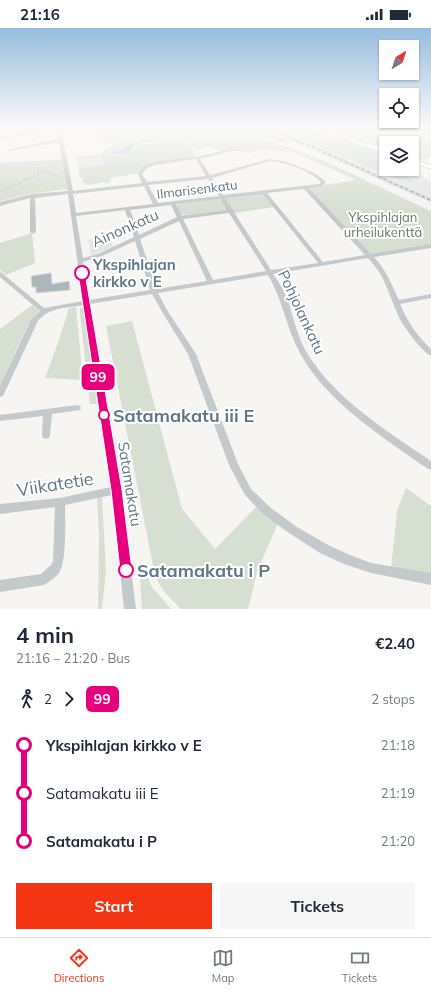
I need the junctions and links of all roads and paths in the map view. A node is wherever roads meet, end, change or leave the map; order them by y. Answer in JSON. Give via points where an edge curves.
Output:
{"nodes":[{"id":1,"x":65,"y":155,"type":"edge"},
{"id":2,"x":210,"y":155,"type":"edge"},
{"id":3,"x":197,"y":158,"type":"junction"},
{"id":4,"x":419,"y":163,"type":"edge"},
{"id":5,"x":429,"y":165,"type":"edge"},
{"id":6,"x":208,"y":177,"type":"junction"},
{"id":7,"x":145,"y":184,"type":"junction"},
{"id":8,"x":306,"y":187,"type":"junction"},
{"id":9,"x":71,"y":192,"type":"junction"},
{"id":10,"x":264,"y":192,"type":"junction"},
{"id":11,"x":32,"y":196,"type":"junction"},
{"id":12,"x":222,"y":197,"type":"junction"},
{"id":13,"x":173,"y":203,"type":"junction"},
{"id":14,"x":0,"y":204,"type":"edge"},
{"id":15,"x":156,"y":205,"type":"junction"},
{"id":16,"x":127,"y":208,"type":"junction"},
{"id":17,"x":231,"y":212,"type":"junction"},
{"id":18,"x":74,"y":215,"type":"junction"},
{"id":19,"x":180,"y":218,"type":"junction"},
{"id":20,"x":33,"y":232,"type":"dead end"},
{"id":21,"x":136,"y":238,"type":"junction"},
{"id":22,"x":431,"y":246,"type":"edge"},
{"id":23,"x":371,"y":256,"type":"junction"},
{"id":24,"x":80,"y":261,"type":"junction"},
{"id":25,"x":322,"y":264,"type":"junction"},
{"id":26,"x":270,"y":273,"type":"junction"},
{"id":27,"x":0,"y":274,"type":"edge"},
{"id":28,"x":211,"y":283,"type":"junction"},
{"id":29,"x":154,"y":292,"type":"junction"},
{"id":30,"x":431,"y":296,"type":"edge"},
{"id":31,"x":87,"y":302,"type":"junction"},
{"id":32,"x":396,"y":303,"type":"junction"},
{"id":33,"x":44,"y":311,"type":"junction"},
{"id":34,"x":431,"y":353,"type":"edge"},
{"id":35,"x":0,"y":394,"type":"edge"},
{"id":36,"x":77,"y":408,"type":"dead end"},
{"id":37,"x":48,"y":412,"type":"junction"},
{"id":38,"x":0,"y":418,"type":"edge"},
{"id":39,"x":46,"y":435,"type":"dead end"},
{"id":40,"x":431,"y":466,"type":"edge"},
{"id":41,"x":116,"y":490,"type":"junction"},
{"id":42,"x":60,"y":502,"type":"junction"},
{"id":43,"x":0,"y":509,"type":"edge"},
{"id":44,"x":431,"y":579,"type":"edge"},
{"id":45,"x":0,"y":586,"type":"edge"},
{"id":46,"x":130,"y":609,"type":"edge"}],
"edges":[{"from":1,"to":9,"type":"street","name":"Satamakatu"},
{"from":2,"to":3,"type":"street"},
{"from":3,"to":6,"type":"street","name":"Pohjolankatu"},
{"from":3,"to":7,"type":"street","via":[[147,166],[141,171]]},
{"from":4,"to":5,"type":"main road"},
{"from":6,"to":7,"type":"street"},
{"from":6,"to":8,"type":"street","name":"Ilmarisenkatu","via":[[275,160],[288,163],[324,181],[322,184]]},
{"from":6,"to":12,"type":"street","name":"Pohjolankatu"},
{"from":7,"to":9,"type":"street"},
{"from":7,"to":15,"type":"street"},
{"from":8,"to":10,"type":"street","name":"Ilmarisenkatu"},
{"from":8,"to":23,"type":"street"},
{"from":9,"to":11,"type":"street"},
{"from":9,"to":18,"type":"street","name":"Satamakatu"},
{"from":10,"to":12,"type":"street","name":"Ilmarisenkatu"},
{"from":10,"to":25,"type":"street"},
{"from":11,"to":14,"type":"street"},
{"from":11,"to":20,"type":"street"},
{"from":12,"to":13,"type":"street","name":"Ilmarisenkatu"},
{"from":12,"to":17,"type":"street","name":"Pohjolankatu"},
{"from":13,"to":15,"type":"street","name":"Ilmarisenkatu"},
{"from":13,"to":19,"type":"street"},
{"from":15,"to":16,"type":"street","name":"Ilmarisenkatu"},
{"from":16,"to":18,"type":"street","name":"Ilmarisenkatu"},
{"from":16,"to":21,"type":"street"},
{"from":17,"to":19,"type":"street","name":"Ainonkatu"},
{"from":17,"to":26,"type":"street","name":"Pohjolankatu"},
{"from":18,"to":24,"type":"street","name":"Satamakatu"},
{"from":19,"to":21,"type":"street","name":"Ainonkatu"},
{"from":19,"to":28,"type":"street"},
{"from":21,"to":24,"type":"street","name":"Ainonkatu","via":[[100,255]]},
{"from":21,"to":29,"type":"street"},
{"from":22,"to":23,"type":"street"},
{"from":23,"to":25,"type":"street"},
{"from":23,"to":32,"type":"street","via":[[387,280]]},
{"from":24,"to":31,"type":"street","name":"Satamakatu"},
{"from":25,"to":26,"type":"street"},
{"from":26,"to":28,"type":"street"},
{"from":26,"to":40,"type":"street","name":"Pohjolankatu","via":[[286,303],[295,334],[304,353],[331,388],[354,411]]},
{"from":27,"to":33,"type":"street"},
{"from":28,"to":29,"type":"street"},
{"from":29,"to":31,"type":"street"},
{"from":29,"to":44,"type":"street","via":[[192,354],[234,465],[248,492],[267,511],[330,552],[371,568]]},
{"from":30,"to":32,"type":"street"},
{"from":31,"to":33,"type":"street"},
{"from":31,"to":41,"type":"street","name":"Satamakatu"},
{"from":32,"to":34,"type":"street","via":[[410,328]]},
{"from":33,"to":35,"type":"street","via":[[35,320]]},
{"from":36,"to":37,"type":"street"},
{"from":37,"to":38,"type":"street"},
{"from":37,"to":39,"type":"street"},
{"from":41,"to":42,"type":"street","name":"Viikatetie"},
{"from":41,"to":46,"type":"street","name":"Satamakatu"},
{"from":42,"to":43,"type":"street","name":"Viikatetie"},
{"from":42,"to":45,"type":"street","via":[[58,561],[55,569],[44,579]]}]}
